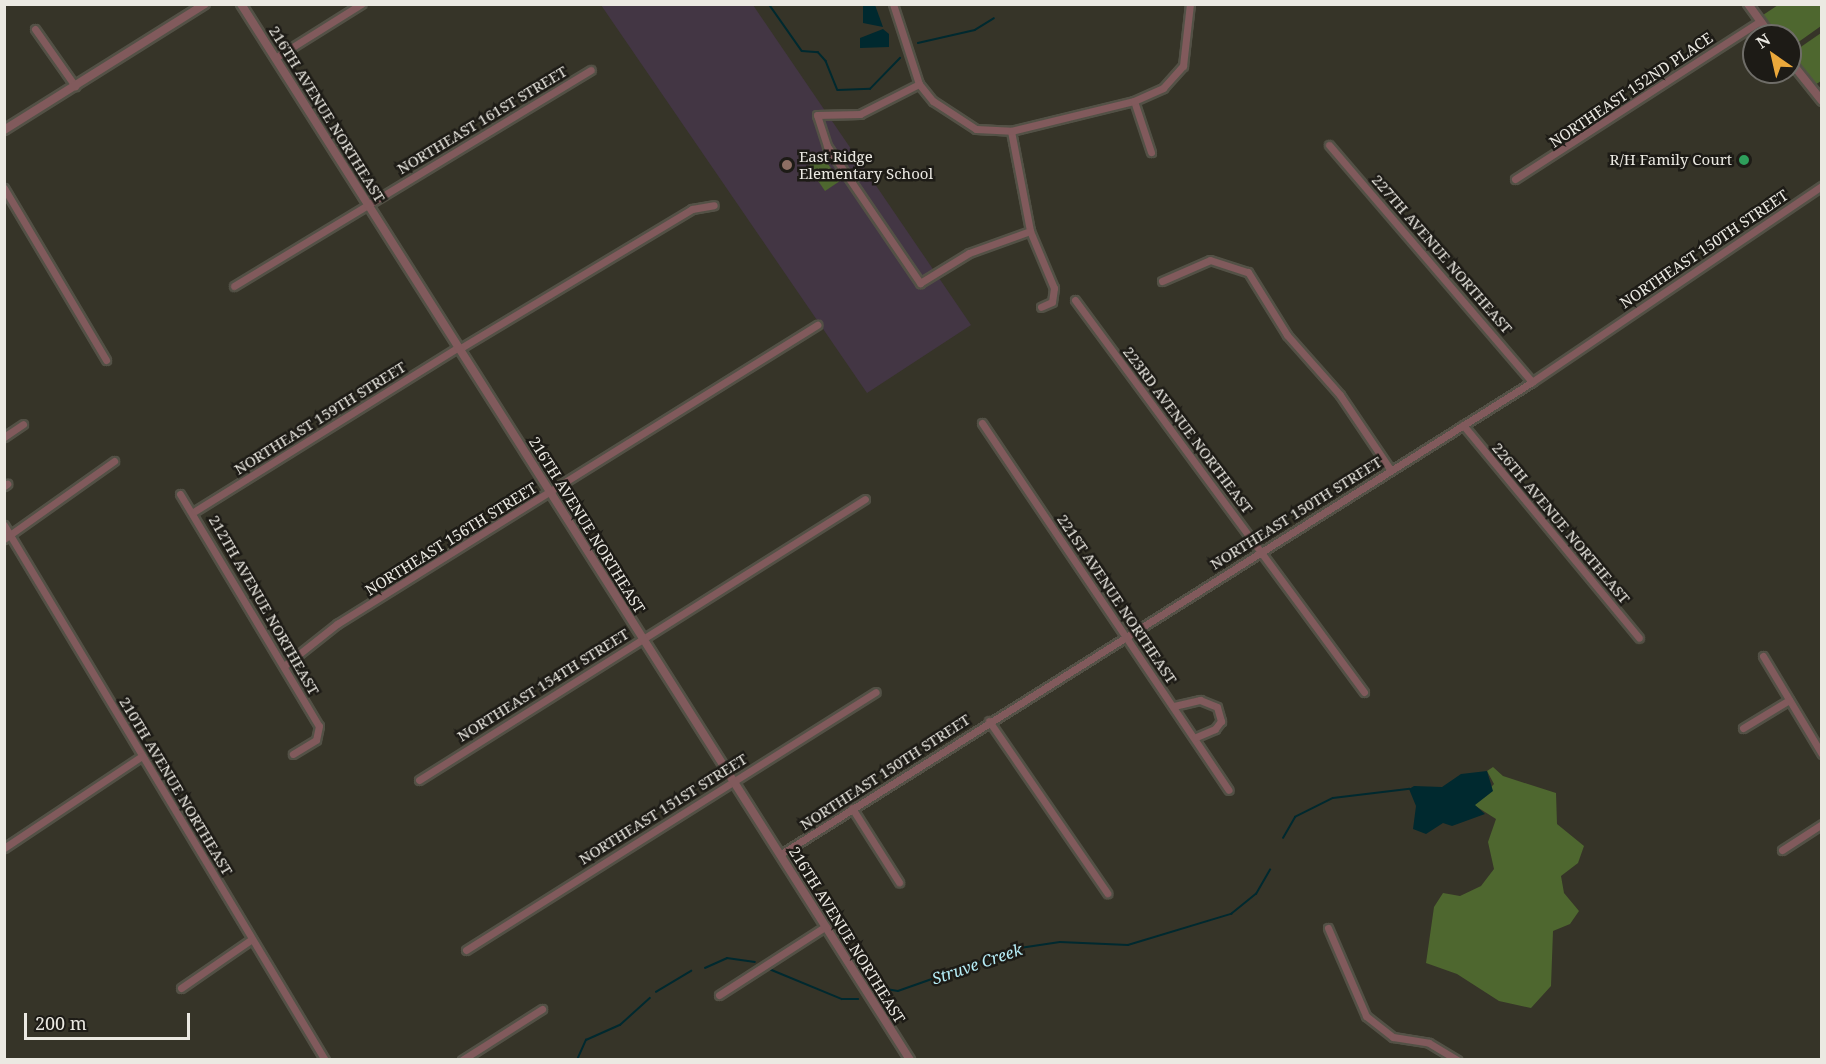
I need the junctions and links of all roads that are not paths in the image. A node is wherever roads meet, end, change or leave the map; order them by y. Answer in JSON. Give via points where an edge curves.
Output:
{"nodes":[{"id":1,"x":205,"y":4,"type":"edge"},
{"id":2,"x":241,"y":4,"type":"edge"},
{"id":3,"x":361,"y":4,"type":"edge"},
{"id":4,"x":893,"y":4,"type":"edge"},
{"id":5,"x":1190,"y":4,"type":"edge"},
{"id":6,"x":1748,"y":4,"type":"edge"},
{"id":7,"x":1760,"y":21,"type":"junction"},
{"id":8,"x":1762,"y":24,"type":"edge"},
{"id":9,"x":35,"y":29,"type":"dead end"},
{"id":10,"x":275,"y":58,"type":"junction"},
{"id":11,"x":591,"y":70,"type":"dead end"},
{"id":12,"x":1802,"y":76,"type":"edge"},
{"id":13,"x":919,"y":84,"type":"junction"},
{"id":14,"x":75,"y":86,"type":"junction"},
{"id":15,"x":1134,"y":101,"type":"junction"},
{"id":16,"x":1821,"y":101,"type":"edge"},
{"id":17,"x":4,"y":130,"type":"edge"},
{"id":18,"x":1011,"y":131,"type":"junction"},
{"id":19,"x":1329,"y":145,"type":"dead end"},
{"id":20,"x":1151,"y":152,"type":"dead end"},
{"id":21,"x":1515,"y":179,"type":"dead end"},
{"id":22,"x":1821,"y":186,"type":"edge"},
{"id":23,"x":4,"y":188,"type":"edge"},
{"id":24,"x":714,"y":205,"type":"dead end"},
{"id":25,"x":368,"y":206,"type":"junction"},
{"id":26,"x":1030,"y":231,"type":"junction"},
{"id":27,"x":1162,"y":282,"type":"dead end"},
{"id":28,"x":234,"y":286,"type":"dead end"},
{"id":29,"x":1075,"y":300,"type":"dead end"},
{"id":30,"x":1041,"y":307,"type":"dead end"},
{"id":31,"x":818,"y":325,"type":"dead end"},
{"id":32,"x":459,"y":348,"type":"junction"},
{"id":33,"x":106,"y":360,"type":"dead end"},
{"id":34,"x":1532,"y":382,"type":"junction"},
{"id":35,"x":982,"y":423,"type":"dead end"},
{"id":36,"x":23,"y":424,"type":"dead end"},
{"id":37,"x":1463,"y":425,"type":"junction"},
{"id":38,"x":4,"y":437,"type":"edge"},
{"id":39,"x":114,"y":460,"type":"dead end"},
{"id":40,"x":1390,"y":469,"type":"junction"},
{"id":41,"x":551,"y":493,"type":"junction"},
{"id":42,"x":180,"y":494,"type":"dead end"},
{"id":43,"x":865,"y":499,"type":"dead end"},
{"id":44,"x":195,"y":511,"type":"junction"},
{"id":45,"x":4,"y":525,"type":"edge"},
{"id":46,"x":7,"y":537,"type":"edge"},
{"id":47,"x":1261,"y":551,"type":"junction"},
{"id":48,"x":1125,"y":637,"type":"junction"},
{"id":49,"x":643,"y":638,"type":"junction"},
{"id":50,"x":1639,"y":638,"type":"dead end"},
{"id":51,"x":1763,"y":656,"type":"dead end"},
{"id":52,"x":285,"y":666,"type":"junction"},
{"id":53,"x":875,"y":692,"type":"dead end"},
{"id":54,"x":1364,"y":692,"type":"dead end"},
{"id":55,"x":1790,"y":700,"type":"junction"},
{"id":56,"x":1174,"y":706,"type":"junction"},
{"id":57,"x":989,"y":721,"type":"junction"},
{"id":58,"x":1743,"y":728,"type":"dead end"},
{"id":59,"x":1196,"y":737,"type":"junction"},
{"id":60,"x":293,"y":754,"type":"dead end"},
{"id":61,"x":1821,"y":754,"type":"edge"},
{"id":62,"x":142,"y":756,"type":"junction"},
{"id":63,"x":419,"y":780,"type":"dead end"},
{"id":64,"x":734,"y":781,"type":"junction"},
{"id":65,"x":1228,"y":790,"type":"dead end"},
{"id":66,"x":852,"y":808,"type":"junction"},
{"id":67,"x":1821,"y":824,"type":"edge"},
{"id":68,"x":4,"y":848,"type":"edge"},
{"id":69,"x":1782,"y":850,"type":"dead end"},
{"id":70,"x":781,"y":854,"type":"junction"},
{"id":71,"x":899,"y":882,"type":"dead end"},
{"id":72,"x":1107,"y":893,"type":"dead end"},
{"id":73,"x":826,"y":926,"type":"junction"},
{"id":74,"x":1328,"y":928,"type":"dead end"},
{"id":75,"x":252,"y":939,"type":"junction"},
{"id":76,"x":466,"y":950,"type":"dead end"},
{"id":77,"x":181,"y":988,"type":"dead end"},
{"id":78,"x":719,"y":995,"type":"dead end"},
{"id":79,"x":542,"y":1009,"type":"dead end"},
{"id":80,"x":325,"y":1059,"type":"edge"},
{"id":81,"x":462,"y":1059,"type":"edge"},
{"id":82,"x":910,"y":1059,"type":"edge"},
{"id":83,"x":1457,"y":1059,"type":"edge"}],
"edges":[{"from":1,"to":14,"type":"street"},
{"from":2,"to":10,"type":"street","name":"216TH AVENUE NORTHEAST"},
{"from":3,"to":10,"type":"street"},
{"from":4,"to":13,"type":"street"},
{"from":5,"to":15,"type":"street","via":[[1183,66],[1163,88]]},
{"from":6,"to":7,"type":"street"},
{"from":7,"to":8,"type":"street"},
{"from":7,"to":21,"type":"street","name":"NORTHEAST 152ND PLACE"},
{"from":9,"to":14,"type":"street"},
{"from":10,"to":25,"type":"street","name":"216TH AVENUE NORTHEAST"},
{"from":11,"to":25,"type":"street","name":"NORTHEAST 161ST STREET"},
{"from":12,"to":16,"type":"street"},
{"from":13,"to":18,"type":"street","via":[[959,121]]},
{"from":13,"to":26,"type":"street","via":[[860,114],[817,116],[827,146],[920,283],[969,253]]},
{"from":14,"to":17,"type":"street"},
{"from":15,"to":18,"type":"street"},
{"from":15,"to":20,"type":"street"},
{"from":18,"to":26,"type":"street"},
{"from":19,"to":34,"type":"street","name":"227TH AVENUE NORTHEAST"},
{"from":22,"to":34,"type":"street","name":"NORTHEAST 150TH STREET"},
{"from":23,"to":33,"type":"street"},
{"from":24,"to":32,"type":"street","name":"NORTHEAST 159TH STREET","via":[[692,209]]},
{"from":25,"to":28,"type":"street","name":"NORTHEAST 161ST STREET"},
{"from":25,"to":32,"type":"street","name":"216TH AVENUE NORTHEAST"},
{"from":26,"to":30,"type":"street","via":[[1054,288],[1052,302]]},
{"from":27,"to":40,"type":"street","via":[[1210,260],[1248,272],[1287,335],[1347,404]]},
{"from":29,"to":47,"type":"street","name":"223RD AVENUE NORTHEAST"},
{"from":31,"to":41,"type":"street","name":"NORTHEAST 156TH STREET"},
{"from":32,"to":41,"type":"street","name":"216TH AVENUE NORTHEAST"},
{"from":32,"to":44,"type":"street","name":"NORTHEAST 159TH STREET"},
{"from":34,"to":37,"type":"street","name":"NORTHEAST 150TH STREET"},
{"from":35,"to":48,"type":"street","name":"221ST AVENUE NORTHEAST"},
{"from":36,"to":38,"type":"street"},
{"from":37,"to":40,"type":"street","name":"NORTHEAST 150TH STREET"},
{"from":37,"to":50,"type":"street","name":"226TH AVENUE NORTHEAST"},
{"from":39,"to":46,"type":"street"},
{"from":40,"to":47,"type":"street","name":"NORTHEAST 150TH STREET"},
{"from":41,"to":49,"type":"street","name":"216TH AVENUE NORTHEAST"},
{"from":41,"to":52,"type":"street","name":"NORTHEAST 156TH STREET","via":[[337,624]]},
{"from":42,"to":44,"type":"street","name":"212TH AVENUE NORTHEAST"},
{"from":43,"to":49,"type":"street","name":"NORTHEAST 154TH STREET"},
{"from":44,"to":52,"type":"street","name":"212TH AVENUE NORTHEAST"},
{"from":45,"to":46,"type":"street","name":"210TH AVENUE NORTHEAST"},
{"from":46,"to":62,"type":"street","name":"210TH AVENUE NORTHEAST"},
{"from":47,"to":48,"type":"street","name":"NORTHEAST 150TH STREET"},
{"from":47,"to":54,"type":"street","name":"223RD AVENUE NORTHEAST"},
{"from":48,"to":56,"type":"street","name":"221ST AVENUE NORTHEAST"},
{"from":48,"to":57,"type":"street","name":"NORTHEAST 150TH STREET"},
{"from":49,"to":63,"type":"street","name":"NORTHEAST 154TH STREET"},
{"from":49,"to":64,"type":"street","name":"216TH AVENUE NORTHEAST"},
{"from":51,"to":55,"type":"street"},
{"from":52,"to":60,"type":"street","name":"212TH AVENUE NORTHEAST","via":[[320,733]]},
{"from":53,"to":64,"type":"street","name":"NORTHEAST 151ST STREET"},
{"from":55,"to":58,"type":"street"},
{"from":55,"to":61,"type":"street"},
{"from":56,"to":59,"type":"street","name":"221ST AVENUE NORTHEAST"},
{"from":56,"to":59,"type":"street","via":[[1200,700],[1217,707],[1221,721],[1215,729]]},
{"from":57,"to":66,"type":"street","name":"NORTHEAST 150TH STREET"},
{"from":57,"to":72,"type":"street"},
{"from":59,"to":65,"type":"street","name":"221ST AVENUE NORTHEAST"},
{"from":62,"to":68,"type":"street"},
{"from":62,"to":75,"type":"street","name":"210TH AVENUE NORTHEAST"},
{"from":64,"to":70,"type":"street","name":"216TH AVENUE NORTHEAST"},
{"from":64,"to":76,"type":"street","name":"NORTHEAST 151ST STREET"},
{"from":66,"to":70,"type":"street","name":"NORTHEAST 150TH STREET"},
{"from":66,"to":71,"type":"street"},
{"from":67,"to":69,"type":"street"},
{"from":70,"to":73,"type":"street","name":"216TH AVENUE NORTHEAST"},
{"from":73,"to":78,"type":"street"},
{"from":73,"to":82,"type":"street","name":"216TH AVENUE NORTHEAST"},
{"from":74,"to":83,"type":"street","via":[[1366,1016],[1406,1041],[1429,1043]]},
{"from":75,"to":77,"type":"street"},
{"from":75,"to":80,"type":"street","name":"210TH AVENUE NORTHEAST"},
{"from":79,"to":81,"type":"street"}]}
